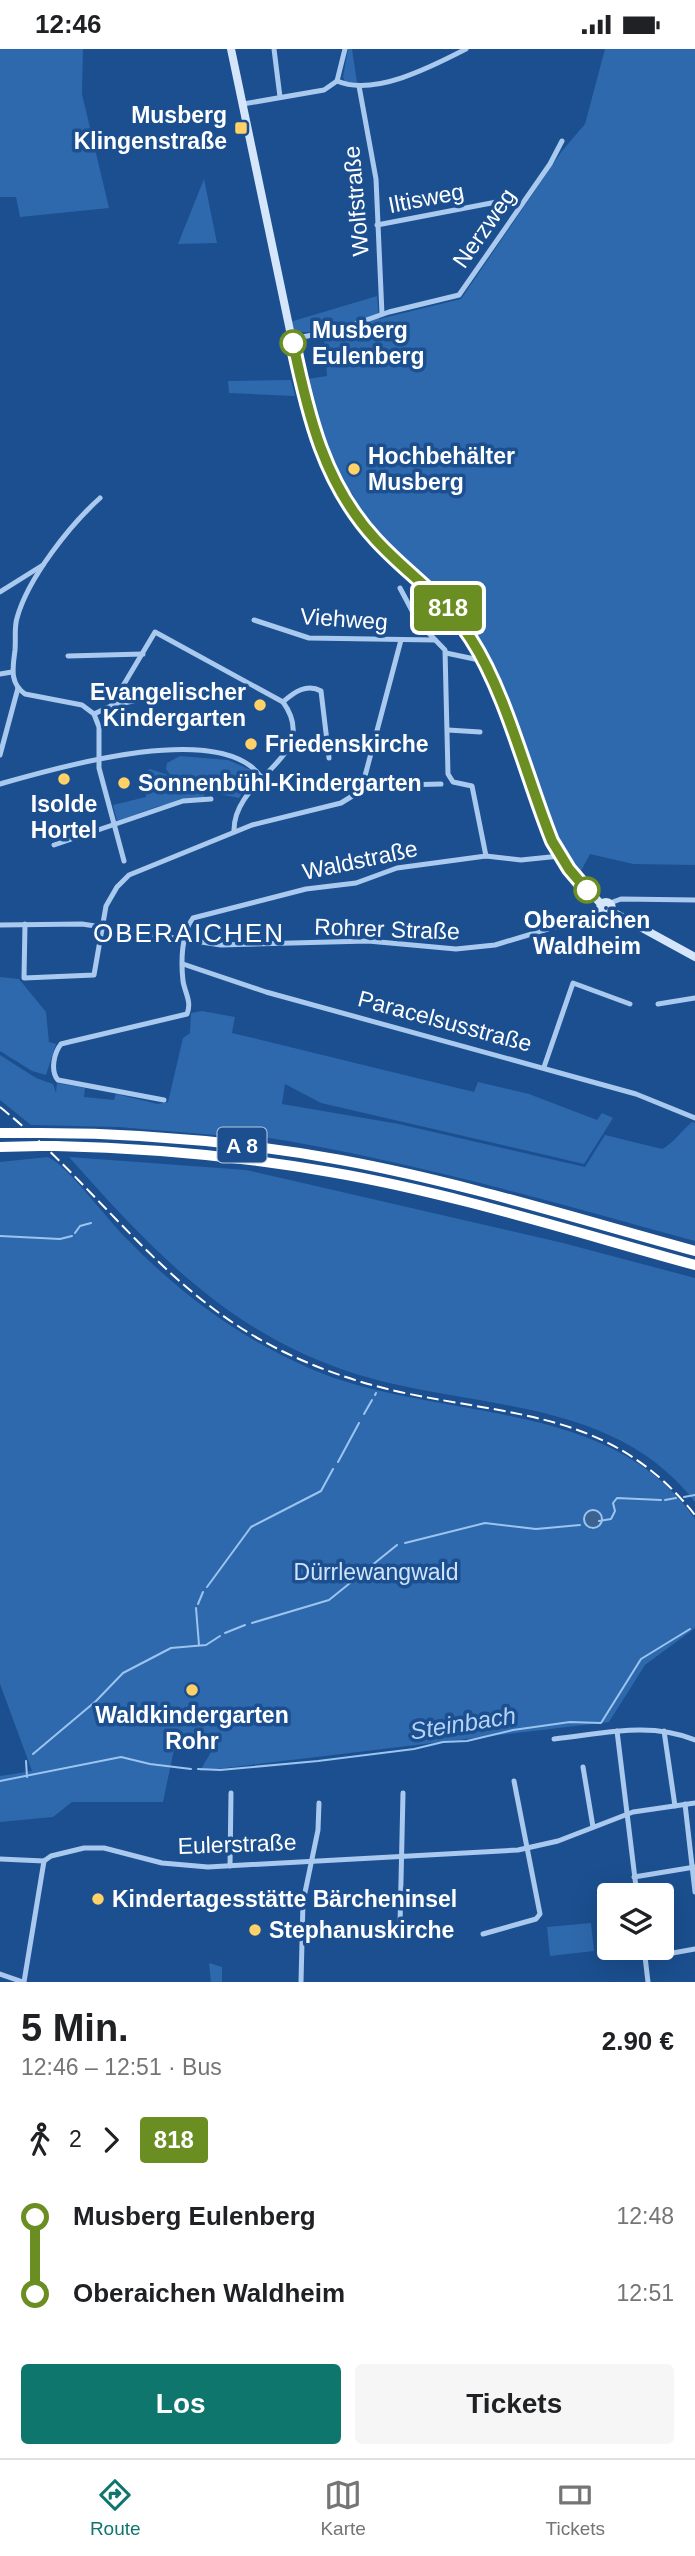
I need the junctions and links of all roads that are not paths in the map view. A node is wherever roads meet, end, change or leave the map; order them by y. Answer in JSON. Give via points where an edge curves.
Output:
{"nodes":[{"id":1,"x":231,"y":49,"type":"edge"},
{"id":2,"x":274,"y":49,"type":"edge"},
{"id":3,"x":345,"y":49,"type":"edge"},
{"id":4,"x":466,"y":49,"type":"edge"},
{"id":5,"x":337,"y":81,"type":"junction"},
{"id":6,"x":359,"y":86,"type":"junction"},
{"id":7,"x":280,"y":97,"type":"junction"},
{"id":8,"x":243,"y":104,"type":"junction"},
{"id":9,"x":562,"y":141,"type":"dead end"},
{"id":10,"x":522,"y":204,"type":"junction"},
{"id":11,"x":377,"y":225,"type":"junction"},
{"id":12,"x":382,"y":314,"type":"junction"},
{"id":13,"x":292,"y":339,"type":"junction"},
{"id":14,"x":100,"y":498,"type":"dead end"},
{"id":15,"x":46,"y":563,"type":"junction"},
{"id":16,"x":400,"y":589,"type":"dead end"},
{"id":17,"x":0,"y":592,"type":"edge"},
{"id":18,"x":254,"y":620,"type":"dead end"},
{"id":19,"x":401,"y":640,"type":"junction"},
{"id":20,"x":434,"y":640,"type":"junction"},
{"id":21,"x":446,"y":653,"type":"junction"},
{"id":22,"x":143,"y":654,"type":"junction"},
{"id":23,"x":68,"y":656,"type":"dead end"},
{"id":24,"x":484,"y":661,"type":"junction"},
{"id":25,"x":12,"y":672,"type":"junction"},
{"id":26,"x":0,"y":674,"type":"edge"},
{"id":27,"x":18,"y":688,"type":"junction"},
{"id":28,"x":200,"y":695,"type":"dead end"},
{"id":29,"x":283,"y":702,"type":"junction"},
{"id":30,"x":111,"y":706,"type":"junction"},
{"id":31,"x":94,"y":714,"type":"junction"},
{"id":32,"x":448,"y":730,"type":"junction"},
{"id":33,"x":480,"y":732,"type":"dead end"},
{"id":34,"x":0,"y":755,"type":"edge"},
{"id":35,"x":97,"y":758,"type":"junction"},
{"id":36,"x":330,"y":758,"type":"dead end"},
{"id":37,"x":261,"y":777,"type":"junction"},
{"id":38,"x":441,"y":784,"type":"dead end"},
{"id":39,"x":0,"y":785,"type":"edge"},
{"id":40,"x":360,"y":786,"type":"junction"},
{"id":41,"x":211,"y":799,"type":"dead end"},
{"id":42,"x":114,"y":825,"type":"junction"},
{"id":43,"x":234,"y":831,"type":"junction"},
{"id":44,"x":54,"y":845,"type":"dead end"},
{"id":45,"x":486,"y":856,"type":"junction"},
{"id":46,"x":560,"y":856,"type":"junction"},
{"id":47,"x":124,"y":861,"type":"dead end"},
{"id":48,"x":695,"y":900,"type":"edge"},
{"id":49,"x":606,"y":908,"type":"junction"},
{"id":50,"x":25,"y":924,"type":"junction"},
{"id":51,"x":0,"y":925,"type":"edge"},
{"id":52,"x":102,"y":926,"type":"junction"},
{"id":53,"x":184,"y":940,"type":"junction"},
{"id":54,"x":695,"y":957,"type":"edge"},
{"id":55,"x":183,"y":964,"type":"junction"},
{"id":56,"x":695,"y":998,"type":"edge"},
{"id":57,"x":630,"y":1004,"type":"dead end"},
{"id":58,"x":658,"y":1004,"type":"dead end"},
{"id":59,"x":544,"y":1067,"type":"junction"},
{"id":60,"x":164,"y":1100,"type":"dead end"},
{"id":61,"x":695,"y":1118,"type":"edge"},
{"id":62,"x":0,"y":1133,"type":"edge"},
{"id":63,"x":0,"y":1147,"type":"edge"},
{"id":64,"x":695,"y":1251,"type":"edge"},
{"id":65,"x":695,"y":1265,"type":"edge"},
{"id":66,"x":617,"y":1731,"type":"junction"},
{"id":67,"x":664,"y":1731,"type":"junction"},
{"id":68,"x":554,"y":1739,"type":"dead end"},
{"id":69,"x":695,"y":1740,"type":"edge"},
{"id":70,"x":583,"y":1767,"type":"dead end"},
{"id":71,"x":514,"y":1781,"type":"dead end"},
{"id":72,"x":231,"y":1793,"type":"dead end"},
{"id":73,"x":402,"y":1793,"type":"dead end"},
{"id":74,"x":319,"y":1803,"type":"dead end"},
{"id":75,"x":695,"y":1803,"type":"edge"},
{"id":76,"x":685,"y":1804,"type":"junction"},
{"id":77,"x":675,"y":1806,"type":"junction"},
{"id":78,"x":626,"y":1814,"type":"junction"},
{"id":79,"x":593,"y":1827,"type":"junction"},
{"id":80,"x":527,"y":1849,"type":"junction"},
{"id":81,"x":403,"y":1856,"type":"junction"},
{"id":82,"x":0,"y":1859,"type":"edge"},
{"id":83,"x":312,"y":1859,"type":"junction"},
{"id":84,"x":44,"y":1861,"type":"junction"},
{"id":85,"x":230,"y":1866,"type":"junction"},
{"id":86,"x":694,"y":1867,"type":"edge"},
{"id":87,"x":635,"y":1877,"type":"junction"},
{"id":88,"x":636,"y":1883,"type":"edge"},
{"id":89,"x":695,"y":1892,"type":"edge"},
{"id":90,"x":302,"y":1930,"type":"junction"},
{"id":91,"x":483,"y":1934,"type":"dead end"},
{"id":92,"x":695,"y":1949,"type":"edge"},
{"id":93,"x":674,"y":1953,"type":"edge"},
{"id":94,"x":645,"y":1960,"type":"edge"},
{"id":95,"x":0,"y":1974,"type":"edge"},
{"id":96,"x":23,"y":1982,"type":"edge"},
{"id":97,"x":301,"y":1982,"type":"edge"},
{"id":98,"x":648,"y":1982,"type":"edge"}],
"edges":[{"from":1,"to":8,"type":"main road"},
{"from":2,"to":7,"type":"street"},
{"from":3,"to":5,"type":"street"},
{"from":4,"to":6,"type":"street","via":[[418,72]]},
{"from":5,"to":6,"type":"street"},
{"from":5,"to":7,"type":"street","via":[[324,90]]},
{"from":6,"to":11,"type":"street","name":"Wolfstraße","via":[[376,179]]},
{"from":7,"to":8,"type":"street"},
{"from":8,"to":13,"type":"main road"},
{"from":9,"to":10,"type":"street","name":"Nerzweg"},
{"from":10,"to":11,"type":"street","name":"Iltisweg","via":[[504,201]]},
{"from":10,"to":12,"type":"street","name":"Nerzweg","via":[[459,295]]},
{"from":11,"to":12,"type":"street","name":"Wolfstraße"},
{"from":12,"to":13,"type":"street","name":"Nerzweg","via":[[338,330]]},
{"from":13,"to":24,"type":"main road","via":[[312,427],[330,475],[361,524],[439,597]]},
{"from":14,"to":15,"type":"street"},
{"from":15,"to":17,"type":"street"},
{"from":15,"to":25,"type":"street","via":[[16,620]]},
{"from":16,"to":20,"type":"street"},
{"from":18,"to":19,"type":"street","name":"Viehweg","via":[[309,638]]},
{"from":19,"to":20,"type":"street","name":"Viehweg"},
{"from":19,"to":40,"type":"street"},
{"from":20,"to":21,"type":"street"},
{"from":21,"to":24,"type":"street"},
{"from":21,"to":32,"type":"street"},
{"from":22,"to":23,"type":"street"},
{"from":22,"to":29,"type":"street","via":[[155,632]]},
{"from":22,"to":30,"type":"street"},
{"from":24,"to":46,"type":"main road"},
{"from":25,"to":26,"type":"street"},
{"from":25,"to":27,"type":"street"},
{"from":27,"to":31,"type":"street","via":[[31,697],[82,705]]},
{"from":27,"to":34,"type":"street"},
{"from":28,"to":30,"type":"street","via":[[150,697]]},
{"from":29,"to":36,"type":"street","via":[[300,690],[314,687],[321,691]]},
{"from":29,"to":37,"type":"street","via":[[293,724],[292,741],[282,760]]},
{"from":30,"to":31,"type":"street"},
{"from":31,"to":35,"type":"street","via":[[99,727]]},
{"from":32,"to":33,"type":"street"},
{"from":32,"to":45,"type":"street","via":[[449,778],[472,786]]},
{"from":35,"to":37,"type":"street","via":[[181,751],[226,753],[251,764]]},
{"from":35,"to":39,"type":"street"},
{"from":35,"to":42,"type":"street"},
{"from":37,"to":43,"type":"street","via":[[243,801]]},
{"from":38,"to":40,"type":"street"},
{"from":40,"to":43,"type":"street","via":[[341,803]]},
{"from":41,"to":42,"type":"street","via":[[183,801]]},
{"from":42,"to":44,"type":"street"},
{"from":42,"to":47,"type":"street"},
{"from":43,"to":52,"type":"street","via":[[129,875],[111,897]]},
{"from":45,"to":46,"type":"street","name":"Waldstraße","via":[[521,860]]},
{"from":45,"to":53,"type":"street","name":"Waldstraße","via":[[397,868],[356,883],[306,889],[200,915],[189,923]]},
{"from":46,"to":49,"type":"main road"},
{"from":48,"to":49,"type":"street","name":"Rohrer Straße","via":[[621,899]]},
{"from":49,"to":53,"type":"street","name":"Rohrer Straße","via":[[535,935],[478,948],[368,941],[249,946]]},
{"from":49,"to":54,"type":"main road"},
{"from":50,"to":51,"type":"street","name":"Rohrer Straße"},
{"from":50,"to":52,"type":"street","name":"Rohrer Straße"},
{"from":50,"to":52,"type":"street","via":[[26,980],[93,975]]},
{"from":52,"to":53,"type":"street","name":"Rohrer Straße"},
{"from":53,"to":55,"type":"street"},
{"from":55,"to":59,"type":"street","name":"Paracelsusstraße","via":[[266,992]]},
{"from":55,"to":60,"type":"street","via":[[190,1005],[185,1015],[61,1044],[55,1055],[53,1071],[58,1080]]},
{"from":56,"to":58,"type":"street"},
{"from":57,"to":59,"type":"street","via":[[573,983]]},
{"from":59,"to":61,"type":"street","name":"Paracelsusstraße","via":[[638,1094]]},
{"from":62,"to":64,"type":"highway","number":"A 8","bridge":true,"via":[[169,1138],[340,1160],[453,1185]]},
{"from":63,"to":65,"type":"highway","number":"A 8","bridge":true,"via":[[220,1156],[331,1172],[461,1201]]},
{"from":66,"to":67,"type":"street"},
{"from":66,"to":68,"type":"street"},
{"from":66,"to":78,"type":"street"},
{"from":67,"to":69,"type":"street"},
{"from":67,"to":77,"type":"street"},
{"from":70,"to":79,"type":"street"},
{"from":71,"to":80,"type":"street"},
{"from":72,"to":85,"type":"street"},
{"from":73,"to":81,"type":"street"},
{"from":74,"to":83,"type":"street"},
{"from":75,"to":76,"type":"street","name":"Eulerstraße"},
{"from":76,"to":77,"type":"street","name":"Eulerstraße"},
{"from":76,"to":86,"type":"street"},
{"from":77,"to":78,"type":"street","name":"Eulerstraße"},
{"from":78,"to":79,"type":"street","name":"Eulerstraße"},
{"from":78,"to":87,"type":"street"},
{"from":79,"to":80,"type":"street","name":"Eulerstraße"},
{"from":80,"to":81,"type":"street","name":"Eulerstraße"},
{"from":80,"to":91,"type":"street","via":[[539,1917]]},
{"from":81,"to":83,"type":"street","name":"Eulerstraße"},
{"from":81,"to":90,"type":"street","via":[[400,1925]]},
{"from":82,"to":84,"type":"street","name":"Eulerstraße"},
{"from":83,"to":85,"type":"street","name":"Eulerstraße"},
{"from":83,"to":90,"type":"street"},
{"from":84,"to":85,"type":"street","name":"Eulerstraße","via":[[104,1848],[162,1863]]},
{"from":84,"to":96,"type":"street"},
{"from":86,"to":87,"type":"street"},
{"from":86,"to":89,"type":"street"},
{"from":87,"to":88,"type":"street"},
{"from":90,"to":97,"type":"street"},
{"from":92,"to":93,"type":"street"},
{"from":94,"to":98,"type":"street"},
{"from":95,"to":96,"type":"street"}]}
